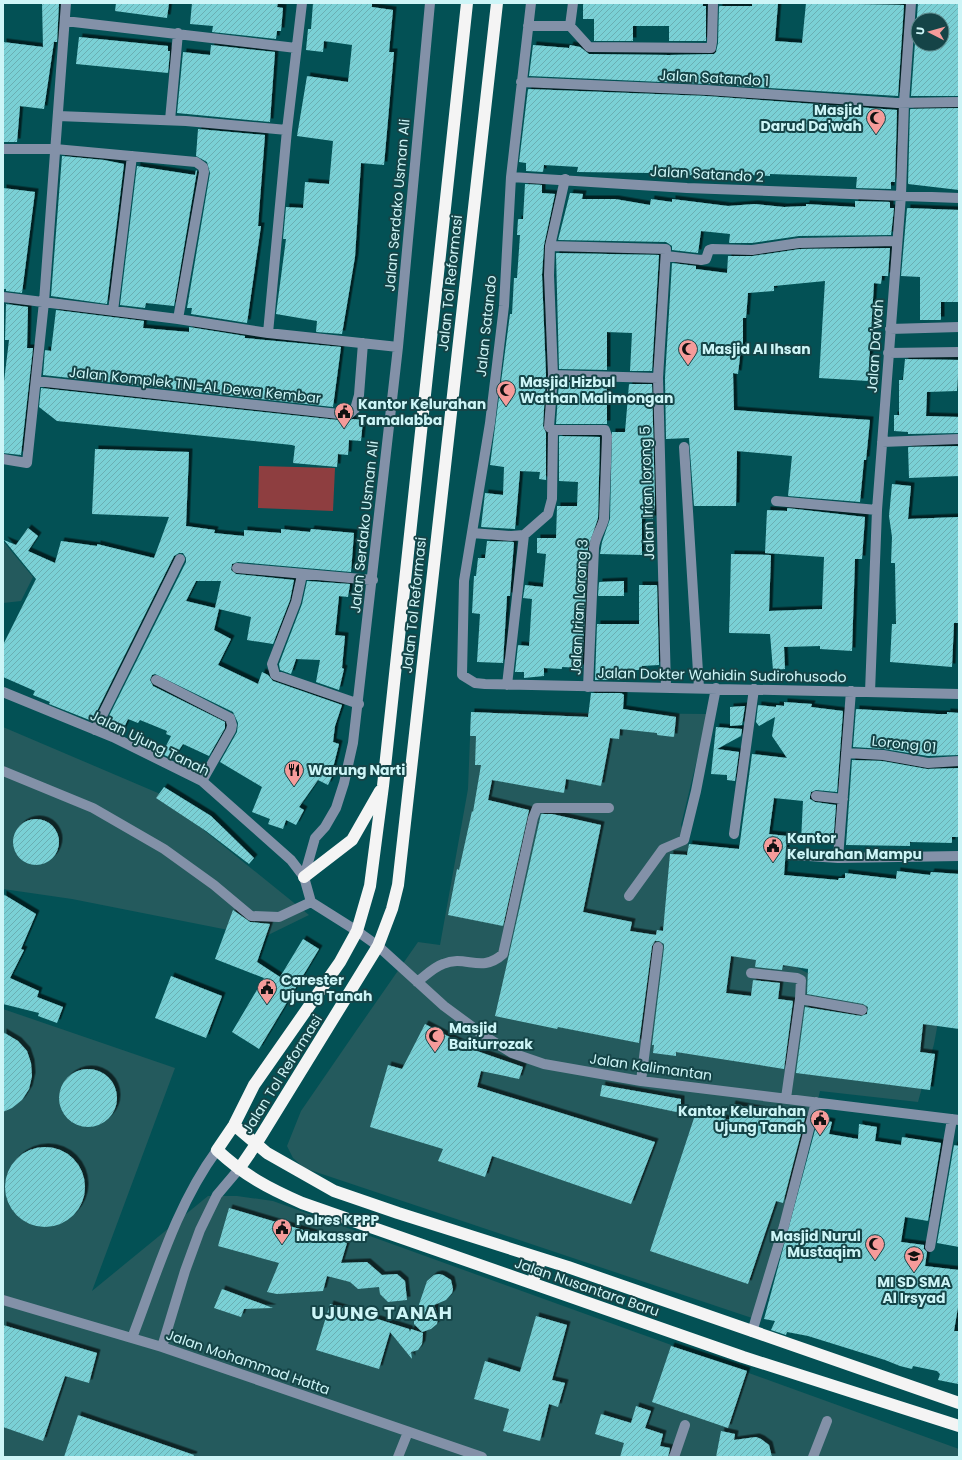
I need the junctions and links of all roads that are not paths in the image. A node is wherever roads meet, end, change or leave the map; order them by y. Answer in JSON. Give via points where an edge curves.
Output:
{"nodes":[{"id":1,"x":66,"y":3,"type":"edge"},
{"id":2,"x":302,"y":3,"type":"edge"},
{"id":3,"x":430,"y":3,"type":"edge"},
{"id":4,"x":466,"y":3,"type":"edge"},
{"id":5,"x":497,"y":3,"type":"edge"},
{"id":6,"x":531,"y":3,"type":"edge"},
{"id":7,"x":573,"y":3,"type":"edge"},
{"id":8,"x":713,"y":3,"type":"edge"},
{"id":9,"x":911,"y":3,"type":"edge"},
{"id":10,"x":65,"y":21,"type":"junction"},
{"id":11,"x":528,"y":26,"type":"junction"},
{"id":12,"x":570,"y":26,"type":"junction"},
{"id":13,"x":178,"y":33,"type":"junction"},
{"id":14,"x":296,"y":48,"type":"junction"},
{"id":15,"x":521,"y":82,"type":"junction"},
{"id":16,"x":959,"y":102,"type":"edge"},
{"id":17,"x":904,"y":103,"type":"junction"},
{"id":18,"x":58,"y":116,"type":"junction"},
{"id":19,"x":170,"y":120,"type":"junction"},
{"id":20,"x":287,"y":130,"type":"junction"},
{"id":21,"x":3,"y":149,"type":"edge"},
{"id":22,"x":55,"y":149,"type":"junction"},
{"id":23,"x":132,"y":156,"type":"junction"},
{"id":24,"x":511,"y":177,"type":"junction"},
{"id":25,"x":565,"y":179,"type":"junction"},
{"id":26,"x":901,"y":196,"type":"junction"},
{"id":27,"x":959,"y":198,"type":"edge"},
{"id":28,"x":897,"y":241,"type":"junction"},
{"id":29,"x":550,"y":246,"type":"junction"},
{"id":30,"x":666,"y":253,"type":"junction"},
{"id":31,"x":3,"y":297,"type":"edge"},
{"id":32,"x":44,"y":302,"type":"junction"},
{"id":33,"x":113,"y":311,"type":"junction"},
{"id":34,"x":178,"y":319,"type":"junction"},
{"id":35,"x":959,"y":327,"type":"edge"},
{"id":36,"x":890,"y":329,"type":"junction"},
{"id":37,"x":268,"y":334,"type":"junction"},
{"id":38,"x":362,"y":343,"type":"junction"},
{"id":39,"x":398,"y":347,"type":"junction"},
{"id":40,"x":959,"y":352,"type":"edge"},
{"id":41,"x":888,"y":354,"type":"junction"},
{"id":42,"x":553,"y":375,"type":"junction"},
{"id":43,"x":658,"y":378,"type":"junction"},
{"id":44,"x":36,"y":381,"type":"junction"},
{"id":45,"x":552,"y":430,"type":"junction"},
{"id":46,"x":959,"y":440,"type":"edge"},
{"id":47,"x":882,"y":442,"type":"junction"},
{"id":48,"x":684,"y":447,"type":"dead end"},
{"id":49,"x":3,"y":460,"type":"edge"},
{"id":50,"x":776,"y":501,"type":"dead end"},
{"id":51,"x":877,"y":510,"type":"junction"},
{"id":52,"x":472,"y":533,"type":"junction"},
{"id":53,"x":524,"y":535,"type":"junction"},
{"id":54,"x":180,"y":559,"type":"dead end"},
{"id":55,"x":237,"y":568,"type":"dead end"},
{"id":56,"x":302,"y":575,"type":"junction"},
{"id":57,"x":373,"y":580,"type":"junction"},
{"id":58,"x":156,"y":680,"type":"dead end"},
{"id":59,"x":484,"y":684,"type":"joint"},
{"id":60,"x":507,"y":685,"type":"junction"},
{"id":61,"x":588,"y":687,"type":"junction"},
{"id":62,"x":666,"y":687,"type":"junction"},
{"id":63,"x":700,"y":688,"type":"junction"},
{"id":64,"x":716,"y":688,"type":"junction"},
{"id":65,"x":754,"y":689,"type":"junction"},
{"id":66,"x":851,"y":691,"type":"junction"},
{"id":67,"x":3,"y":692,"type":"edge"},
{"id":68,"x":870,"y":692,"type":"junction"},
{"id":69,"x":959,"y":694,"type":"edge"},
{"id":70,"x":359,"y":704,"type":"junction"},
{"id":71,"x":95,"y":730,"type":"junction"},
{"id":72,"x":846,"y":753,"type":"junction"},
{"id":73,"x":959,"y":761,"type":"edge"},
{"id":74,"x":3,"y":771,"type":"edge"},
{"id":75,"x":202,"y":781,"type":"junction"},
{"id":76,"x":382,"y":786,"type":"junction"},
{"id":77,"x":816,"y":796,"type":"dead end"},
{"id":78,"x":843,"y":799,"type":"junction"},
{"id":79,"x":609,"y":808,"type":"dead end"},
{"id":80,"x":734,"y":834,"type":"dead end"},
{"id":81,"x":794,"y":856,"type":"dead end"},
{"id":82,"x":959,"y":856,"type":"edge"},
{"id":83,"x":838,"y":858,"type":"junction"},
{"id":84,"x":304,"y":877,"type":"junction"},
{"id":85,"x":629,"y":896,"type":"dead end"},
{"id":86,"x":311,"y":902,"type":"junction"},
{"id":87,"x":357,"y":931,"type":"junction"},
{"id":88,"x":378,"y":946,"type":"junction"},
{"id":89,"x":658,"y":947,"type":"dead end"},
{"id":90,"x":751,"y":974,"type":"dead end"},
{"id":91,"x":417,"y":982,"type":"junction"},
{"id":92,"x":800,"y":999,"type":"junction"},
{"id":93,"x":862,"y":1010,"type":"dead end"},
{"id":94,"x":641,"y":1081,"type":"junction"},
{"id":95,"x":786,"y":1098,"type":"junction"},
{"id":96,"x":816,"y":1102,"type":"junction"},
{"id":97,"x":955,"y":1120,"type":"edge"},
{"id":98,"x":234,"y":1125,"type":"junction"},
{"id":99,"x":256,"y":1144,"type":"junction"},
{"id":100,"x":217,"y":1150,"type":"junction"},
{"id":101,"x":239,"y":1169,"type":"junction"},
{"id":102,"x":930,"y":1247,"type":"dead end"},
{"id":103,"x":541,"y":1259,"type":"junction"},
{"id":104,"x":532,"y":1284,"type":"junction"},
{"id":105,"x":3,"y":1300,"type":"edge"},
{"id":106,"x":752,"y":1332,"type":"junction"},
{"id":107,"x":132,"y":1338,"type":"junction"},
{"id":108,"x":162,"y":1347,"type":"junction"},
{"id":109,"x":959,"y":1403,"type":"edge"},
{"id":110,"x":827,"y":1421,"type":"dead end"},
{"id":111,"x":685,"y":1425,"type":"dead end"},
{"id":112,"x":959,"y":1426,"type":"edge"},
{"id":113,"x":408,"y":1432,"type":"junction"},
{"id":114,"x":398,"y":1457,"type":"edge"},
{"id":115,"x":482,"y":1457,"type":"edge"},
{"id":116,"x":674,"y":1457,"type":"edge"},
{"id":117,"x":813,"y":1457,"type":"edge"}],
"edges":[{"from":1,"to":10,"type":"street"},
{"from":2,"to":14,"type":"street"},
{"from":3,"to":39,"type":"street","name":"Jalan Serdako Usman Ali"},
{"from":4,"to":76,"type":"highway","name":"Jalan Tol Reformasi"},
{"from":5,"to":88,"type":"highway","name":"Jalan Tol Reformasi","via":[[398,885],[392,910]]},
{"from":6,"to":11,"type":"street","name":"Jalan Satando"},
{"from":7,"to":12,"type":"street"},
{"from":8,"to":12,"type":"street","via":[[711,48],[589,46]]},
{"from":9,"to":17,"type":"street","name":"Jalan Da'wah"},
{"from":10,"to":13,"type":"street"},
{"from":10,"to":18,"type":"street"},
{"from":11,"to":12,"type":"street"},
{"from":11,"to":15,"type":"street","name":"Jalan Satando"},
{"from":13,"to":14,"type":"street"},
{"from":13,"to":19,"type":"street"},
{"from":14,"to":20,"type":"street"},
{"from":15,"to":17,"type":"street","name":"Jalan Satando 1"},
{"from":15,"to":24,"type":"street","name":"Jalan Satando"},
{"from":16,"to":17,"type":"street","name":"Jalan Satando 1"},
{"from":17,"to":26,"type":"street","name":"Jalan Da'wah"},
{"from":18,"to":19,"type":"street"},
{"from":18,"to":22,"type":"street"},
{"from":19,"to":20,"type":"street"},
{"from":20,"to":37,"type":"street"},
{"from":21,"to":22,"type":"street"},
{"from":22,"to":23,"type":"street"},
{"from":22,"to":32,"type":"street"},
{"from":23,"to":33,"type":"street"},
{"from":23,"to":34,"type":"street","via":[[196,162],[203,167]]},
{"from":24,"to":25,"type":"street","name":"Jalan Satando 2"},
{"from":24,"to":52,"type":"street","name":"Jalan Satando","via":[[504,306],[490,423]]},
{"from":25,"to":26,"type":"street","name":"Jalan Satando 2","via":[[695,188]]},
{"from":25,"to":29,"type":"street"},
{"from":26,"to":27,"type":"street","name":"Jalan Satando 2"},
{"from":26,"to":28,"type":"street","name":"Jalan Da'wah"},
{"from":28,"to":30,"type":"street","via":[[799,243],[752,250],[712,248],[706,259],[701,260]]},
{"from":28,"to":36,"type":"street","name":"Jalan Da'wah"},
{"from":29,"to":30,"type":"street"},
{"from":29,"to":42,"type":"street"},
{"from":30,"to":43,"type":"street","name":"Jalan Irian lorong 5"},
{"from":31,"to":32,"type":"street"},
{"from":32,"to":33,"type":"street"},
{"from":32,"to":44,"type":"street"},
{"from":33,"to":34,"type":"street"},
{"from":34,"to":37,"type":"street"},
{"from":35,"to":36,"type":"street"},
{"from":36,"to":41,"type":"street","name":"Jalan Da'wah"},
{"from":37,"to":38,"type":"street"},
{"from":38,"to":39,"type":"street"},
{"from":38,"to":44,"type":"street","name":"Jalan Komplek TNI-AL Dewa Kembar","via":[[359,395],[355,409],[348,415]]},
{"from":39,"to":57,"type":"street","name":"Jalan Serdako Usman Ali"},
{"from":40,"to":41,"type":"street"},
{"from":41,"to":47,"type":"street","name":"Jalan Da'wah"},
{"from":42,"to":43,"type":"street"},
{"from":42,"to":45,"type":"street","via":[[549,427]]},
{"from":43,"to":62,"type":"street","name":"Jalan Irian lorong 5"},
{"from":44,"to":49,"type":"street","via":[[27,463]]},
{"from":45,"to":53,"type":"street","via":[[550,509],[544,518]]},
{"from":45,"to":61,"type":"street","name":"Jalan Irian Lorong 3","via":[[605,430],[607,436],[604,519],[595,538],[594,548]]},
{"from":46,"to":47,"type":"street"},
{"from":47,"to":51,"type":"street","name":"Jalan Da'wah"},
{"from":48,"to":63,"type":"street"},
{"from":50,"to":51,"type":"street"},
{"from":51,"to":68,"type":"street","name":"Jalan Da'wah"},
{"from":52,"to":53,"type":"street"},
{"from":52,"to":59,"type":"street","name":"Jalan Satando","via":[[464,581],[461,664],[462,675]]},
{"from":53,"to":60,"type":"street"},
{"from":54,"to":71,"type":"street"},
{"from":55,"to":56,"type":"street"},
{"from":56,"to":57,"type":"street"},
{"from":56,"to":70,"type":"street","via":[[296,602],[272,664],[273,672],[275,675]]},
{"from":57,"to":70,"type":"street","name":"Jalan Serdako Usman Ali"},
{"from":58,"to":75,"type":"street","via":[[230,718],[232,722],[231,730]]},
{"from":59,"to":60,"type":"street","name":"Jalan Dokter Wahidin Sudirohusodo"},
{"from":60,"to":61,"type":"street","name":"Jalan Dokter Wahidin Sudirohusodo"},
{"from":61,"to":62,"type":"street","name":"Jalan Dokter Wahidin Sudirohusodo"},
{"from":62,"to":63,"type":"street","name":"Jalan Dokter Wahidin Sudirohusodo"},
{"from":63,"to":64,"type":"street","name":"Jalan Dokter Wahidin Sudirohusodo"},
{"from":64,"to":65,"type":"street","name":"Jalan Dokter Wahidin Sudirohusodo"},
{"from":64,"to":85,"type":"street","via":[[684,840],[663,849]]},
{"from":65,"to":66,"type":"street","name":"Jalan Dokter Wahidin Sudirohusodo"},
{"from":65,"to":80,"type":"street"},
{"from":66,"to":68,"type":"street","name":"Jalan Dokter Wahidin Sudirohusodo"},
{"from":66,"to":72,"type":"street"},
{"from":67,"to":71,"type":"street","name":"Jalan Ujung Tanah"},
{"from":68,"to":69,"type":"street","name":"Jalan Dokter Wahidin Sudirohusodo"},
{"from":70,"to":84,"type":"street","name":"Jalan Serdako Usman Ali","via":[[353,743],[336,808],[325,827],[314,838]]},
{"from":71,"to":75,"type":"street","name":"Jalan Ujung Tanah"},
{"from":72,"to":73,"type":"street","name":"Lorong 01","via":[[883,755],[928,763]]},
{"from":72,"to":78,"type":"street"},
{"from":74,"to":86,"type":"street","via":[[93,808],[164,848],[251,916],[279,917]]},
{"from":75,"to":84,"type":"street","name":"Jalan Ujung Tanah","via":[[291,860]]},
{"from":76,"to":84,"type":"highway","via":[[352,840]]},
{"from":76,"to":87,"type":"highway","name":"Jalan Tol Reformasi","via":[[370,886]]},
{"from":77,"to":78,"type":"street"},
{"from":78,"to":83,"type":"street"},
{"from":79,"to":91,"type":"street","via":[[537,808],[503,954],[495,961],[483,965],[456,962],[443,964]]},
{"from":81,"to":83,"type":"street"},
{"from":82,"to":83,"type":"street"},
{"from":84,"to":86,"type":"street"},
{"from":86,"to":87,"type":"street","name":"Jalan Kalimantan"},
{"from":87,"to":88,"type":"street","name":"Jalan Kalimantan"},
{"from":87,"to":98,"type":"highway","name":"Jalan Tol Reformasi","via":[[340,962],[254,1085]]},
{"from":88,"to":91,"type":"street","name":"Jalan Kalimantan"},
{"from":88,"to":99,"type":"highway","name":"Jalan Tol Reformasi"},
{"from":89,"to":94,"type":"street"},
{"from":90,"to":92,"type":"street","via":[[798,978],[801,982]]},
{"from":91,"to":94,"type":"street","name":"Jalan Kalimantan","via":[[444,1006],[512,1053],[544,1064]]},
{"from":92,"to":93,"type":"street"},
{"from":92,"to":95,"type":"street"},
{"from":94,"to":95,"type":"street","name":"Jalan Kalimantan"},
{"from":95,"to":96,"type":"street","name":"Jalan Kalimantan"},
{"from":96,"to":97,"type":"street","name":"Jalan Kalimantan"},
{"from":96,"to":106,"type":"street","via":[[784,1226]]},
{"from":97,"to":102,"type":"street"},
{"from":98,"to":99,"type":"highway","name":"Jalan Nusantara Baru"},
{"from":98,"to":100,"type":"highway","name":"Jalan Tol Reformasi"},
{"from":99,"to":101,"type":"highway","name":"Jalan Tol Reformasi"},
{"from":99,"to":103,"type":"highway","name":"Jalan Nusantara Baru","via":[[278,1160],[334,1191]]},
{"from":100,"to":101,"type":"highway","name":"Jalan Nusantara Baru"},
{"from":100,"to":107,"type":"street","via":[[200,1174],[176,1220]]},
{"from":101,"to":104,"type":"highway","name":"Jalan Nusantara Baru","via":[[266,1187],[302,1203]]},
{"from":101,"to":108,"type":"street","via":[[216,1195],[200,1230]]},
{"from":103,"to":104,"type":"highway"},
{"from":103,"to":106,"type":"highway","name":"Jalan Nusantara Baru"},
{"from":104,"to":112,"type":"highway","name":"Jalan Nusantara Baru","via":[[743,1357]]},
{"from":105,"to":107,"type":"street","name":"Jalan Mohammad Hatta"},
{"from":106,"to":109,"type":"highway","name":"Jalan Nusantara Baru"},
{"from":107,"to":108,"type":"street","name":"Jalan Mohammad Hatta"},
{"from":108,"to":113,"type":"street","name":"Jalan Mohammad Hatta"},
{"from":110,"to":117,"type":"street"},
{"from":111,"to":116,"type":"street"},
{"from":113,"to":114,"type":"street"},
{"from":113,"to":115,"type":"street","name":"Jalan Mohammad Hatta"}]}
